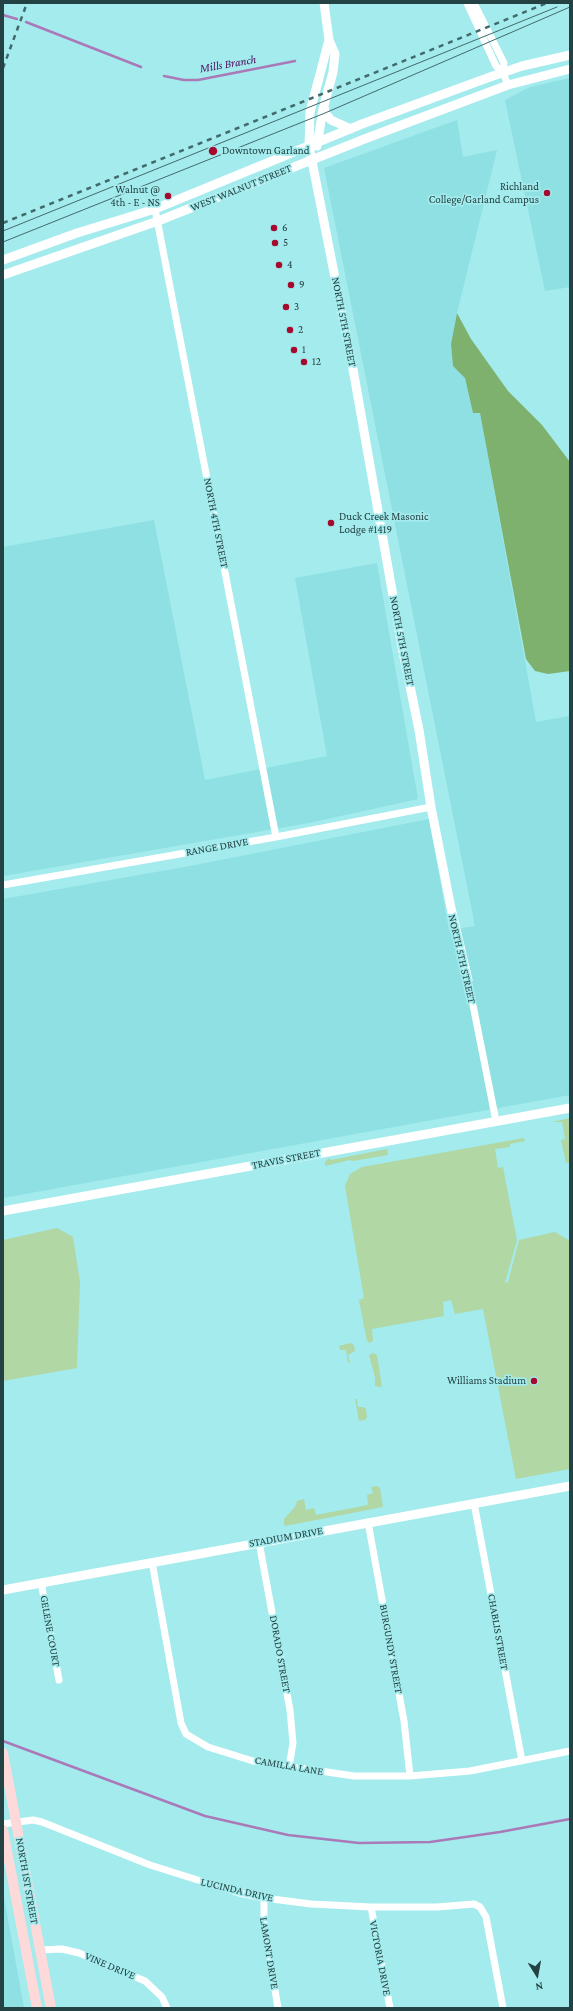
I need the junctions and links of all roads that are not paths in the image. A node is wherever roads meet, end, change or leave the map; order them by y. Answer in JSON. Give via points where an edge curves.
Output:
{"nodes":[{"id":1,"x":324,"y":3,"type":"edge"},
{"id":2,"x":467,"y":3,"type":"edge"},
{"id":3,"x":474,"y":3,"type":"edge"},
{"id":4,"x":329,"y":40,"type":"junction"},
{"id":5,"x":570,"y":55,"type":"edge"},
{"id":6,"x":570,"y":69,"type":"edge"},
{"id":7,"x":503,"y":73,"type":"junction"},
{"id":8,"x":508,"y":85,"type":"junction"},
{"id":9,"x":324,"y":105,"type":"junction"},
{"id":10,"x":350,"y":129,"type":"junction"},
{"id":11,"x":314,"y":144,"type":"junction"},
{"id":12,"x":313,"y":159,"type":"junction"},
{"id":13,"x":155,"y":209,"type":"junction"},
{"id":14,"x":158,"y":221,"type":"junction"},
{"id":15,"x":3,"y":260,"type":"edge"},
{"id":16,"x":3,"y":275,"type":"edge"},
{"id":17,"x":431,"y":807,"type":"junction"},
{"id":18,"x":276,"y":837,"type":"junction"},
{"id":19,"x":3,"y":885,"type":"edge"},
{"id":20,"x":468,"y":980,"type":"joint"},
{"id":21,"x":570,"y":1108,"type":"edge"},
{"id":22,"x":496,"y":1121,"type":"junction"},
{"id":23,"x":3,"y":1211,"type":"edge"},
{"id":24,"x":570,"y":1486,"type":"edge"},
{"id":25,"x":474,"y":1503,"type":"junction"},
{"id":26,"x":368,"y":1522,"type":"junction"},
{"id":27,"x":259,"y":1542,"type":"junction"},
{"id":28,"x":152,"y":1562,"type":"junction"},
{"id":29,"x":41,"y":1582,"type":"junction"},
{"id":30,"x":3,"y":1590,"type":"edge"},
{"id":31,"x":59,"y":1680,"type":"dead end"},
{"id":32,"x":570,"y":1751,"type":"edge"},
{"id":33,"x":3,"y":1754,"type":"edge"},
{"id":34,"x":522,"y":1761,"type":"junction"},
{"id":35,"x":289,"y":1767,"type":"junction"},
{"id":36,"x":410,"y":1776,"type":"junction"},
{"id":37,"x":16,"y":1822,"type":"junction"},
{"id":38,"x":3,"y":1824,"type":"edge"},
{"id":39,"x":3,"y":1830,"type":"edge"},
{"id":40,"x":264,"y":1898,"type":"junction"},
{"id":41,"x":371,"y":1908,"type":"junction"},
{"id":42,"x":39,"y":1950,"type":"junction"},
{"id":43,"x":50,"y":2005,"type":"edge"},
{"id":44,"x":37,"y":2006,"type":"edge"},
{"id":45,"x":167,"y":2008,"type":"edge"},
{"id":46,"x":278,"y":2008,"type":"edge"},
{"id":47,"x":390,"y":2008,"type":"edge"},
{"id":48,"x":503,"y":2008,"type":"edge"}],
"edges":[{"from":1,"to":4,"type":"street","name":"NORTH 5TH STREET"},
{"from":2,"to":7,"type":"street","via":[[496,66]]},
{"from":3,"to":7,"type":"street","via":[[504,63]]},
{"from":4,"to":9,"type":"street","name":"NORTH 5TH STREET","via":[[335,54]]},
{"from":4,"to":11,"type":"street","name":"NORTH 5TH STREET","via":[[310,112]]},
{"from":5,"to":7,"type":"street","name":"WEST WALNUT STREET"},
{"from":6,"to":8,"type":"street","name":"WEST WALNUT STREET"},
{"from":7,"to":8,"type":"street"},
{"from":7,"to":10,"type":"street","name":"WEST WALNUT STREET"},
{"from":8,"to":12,"type":"street","name":"WEST WALNUT STREET"},
{"from":9,"to":10,"type":"street","via":[[325,113],[331,120]]},
{"from":9,"to":11,"type":"street","name":"NORTH 5TH STREET"},
{"from":10,"to":11,"type":"street","name":"WEST WALNUT STREET"},
{"from":11,"to":12,"type":"street","name":"NORTH 5TH STREET"},
{"from":11,"to":13,"type":"street","name":"WEST WALNUT STREET"},
{"from":12,"to":14,"type":"street","name":"WEST WALNUT STREET"},
{"from":12,"to":17,"type":"street","name":"NORTH 5TH STREET","via":[[402,648],[420,730]]},
{"from":13,"to":14,"type":"street","name":"NORTH 4TH STREET"},
{"from":13,"to":15,"type":"street","name":"WEST WALNUT STREET","via":[[77,233]]},
{"from":14,"to":16,"type":"street","name":"WEST WALNUT STREET"},
{"from":14,"to":18,"type":"street","name":"NORTH 4TH STREET"},
{"from":17,"to":18,"type":"street","name":"RANGE DRIVE"},
{"from":17,"to":20,"type":"street","name":"NORTH 5TH STREET"},
{"from":18,"to":19,"type":"street","name":"RANGE DRIVE"},
{"from":20,"to":22,"type":"street","name":"NORTH 5TH STREET"},
{"from":21,"to":22,"type":"street","name":"TRAVIS STREET"},
{"from":22,"to":23,"type":"street","name":"TRAVIS STREET"},
{"from":24,"to":25,"type":"street","name":"STADIUM DRIVE"},
{"from":25,"to":26,"type":"street","name":"STADIUM DRIVE"},
{"from":25,"to":34,"type":"street","name":"CHABLIS STREET"},
{"from":26,"to":27,"type":"street","name":"STADIUM DRIVE"},
{"from":26,"to":36,"type":"street","name":"BURGUNDY STREET","via":[[404,1721]]},
{"from":27,"to":28,"type":"street","name":"STADIUM DRIVE"},
{"from":27,"to":35,"type":"street","name":"DORADO STREET","via":[[290,1710],[293,1743]]},
{"from":28,"to":29,"type":"street","name":"STADIUM DRIVE"},
{"from":28,"to":35,"type":"street","name":"CAMILLA LANE","via":[[181,1723],[186,1734],[208,1747],[253,1761]]},
{"from":29,"to":30,"type":"street","name":"STADIUM DRIVE"},
{"from":29,"to":31,"type":"street","name":"GELENE COURT"},
{"from":32,"to":34,"type":"street","name":"CAMILLA LANE"},
{"from":33,"to":37,"type":"main road","name":"NORTH 1ST STREET"},
{"from":34,"to":36,"type":"street","name":"CAMILLA LANE","via":[[470,1770]]},
{"from":35,"to":36,"type":"street","name":"CAMILLA LANE","via":[[354,1776]]},
{"from":37,"to":38,"type":"street","name":"LUCINDA DRIVE"},
{"from":37,"to":40,"type":"street","name":"LUCINDA DRIVE","via":[[42,1822],[150,1865],[238,1893]]},
{"from":37,"to":42,"type":"main road","name":"NORTH 1ST STREET"},
{"from":39,"to":44,"type":"main road","name":"NORTH 1ST STREET"},
{"from":40,"to":41,"type":"street","name":"LUCINDA DRIVE"},
{"from":40,"to":46,"type":"street","name":"LAMONT DRIVE","via":[[264,1926]]},
{"from":41,"to":47,"type":"street","name":"VICTORIA DRIVE"},
{"from":41,"to":48,"type":"street","name":"LUCINDA DRIVE","via":[[474,1904],[480,1907],[486,1917]]},
{"from":42,"to":43,"type":"main road","name":"NORTH 1ST STREET"},
{"from":42,"to":45,"type":"street","name":"VINE DRIVE","via":[[80,1953],[144,1981],[162,1997]]},
{"from":43,"to":44,"type":"main road"}]}
